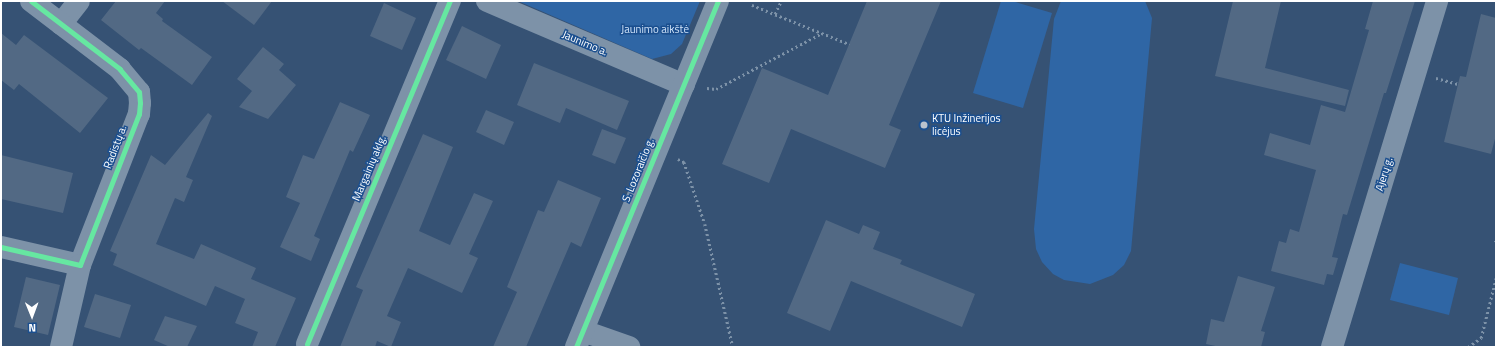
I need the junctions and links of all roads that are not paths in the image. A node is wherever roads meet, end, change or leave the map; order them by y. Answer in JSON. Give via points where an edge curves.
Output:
{"nodes":[{"id":1,"x":31,"y":1,"type":"edge"},
{"id":2,"x":79,"y":1,"type":"edge"},
{"id":3,"x":450,"y":1,"type":"edge"},
{"id":4,"x":487,"y":1,"type":"edge"},
{"id":5,"x":718,"y":1,"type":"edge"},
{"id":6,"x":1437,"y":1,"type":"edge"},
{"id":7,"x":61,"y":24,"type":"junction"},
{"id":8,"x":684,"y":85,"type":"junction"},
{"id":9,"x":1,"y":247,"type":"edge"},
{"id":10,"x":80,"y":265,"type":"junction"},
{"id":11,"x":579,"y":339,"type":"edge"},
{"id":12,"x":307,"y":344,"type":"dead end"},
{"id":13,"x":61,"y":347,"type":"edge"},
{"id":14,"x":629,"y":347,"type":"edge"},
{"id":15,"x":1332,"y":347,"type":"edge"}],
"edges":[{"from":1,"to":7,"type":"street","name":"Radistų a."},
{"from":2,"to":7,"type":"street"},
{"from":3,"to":12,"type":"street","name":"Margainių aklg."},
{"from":4,"to":8,"type":"street","name":"Jaunimo a."},
{"from":5,"to":8,"type":"street","name":"S. Lozoraičio g."},
{"from":6,"to":15,"type":"street","name":"Ajerų g."},
{"from":7,"to":10,"type":"street","name":"Radistų a.","via":[[126,74],[139,92],[140,103],[139,114]]},
{"from":8,"to":11,"type":"street","name":"S. Lozoraičio g."},
{"from":9,"to":10,"type":"street"},
{"from":10,"to":13,"type":"street","name":"Radistų a."},
{"from":11,"to":14,"type":"street"}]}
